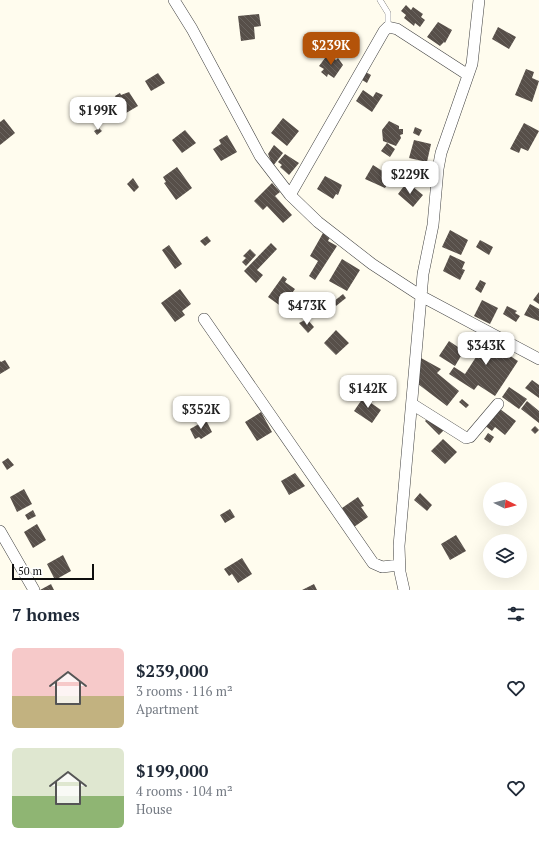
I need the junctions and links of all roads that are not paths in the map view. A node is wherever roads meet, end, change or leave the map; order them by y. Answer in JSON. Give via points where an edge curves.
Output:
{"nodes":[{"id":1,"x":174,"y":0,"type":"edge"},
{"id":2,"x":380,"y":0,"type":"edge"},
{"id":3,"x":479,"y":0,"type":"edge"},
{"id":4,"x":388,"y":28,"type":"junction"},
{"id":5,"x":468,"y":75,"type":"junction"},
{"id":6,"x":290,"y":195,"type":"junction"},
{"id":7,"x":421,"y":296,"type":"junction"},
{"id":8,"x":204,"y":319,"type":"dead end"},
{"id":9,"x":539,"y":359,"type":"edge"},
{"id":10,"x":412,"y":404,"type":"junction"},
{"id":11,"x":498,"y":404,"type":"dead end"},
{"id":12,"x":0,"y":531,"type":"edge"},
{"id":13,"x":399,"y":565,"type":"junction"},
{"id":14,"x":34,"y":590,"type":"edge"},
{"id":15,"x":404,"y":590,"type":"edge"}],
"edges":[{"from":1,"to":6,"type":"street","via":[[260,156]]},
{"from":2,"to":4,"type":"lane","via":[[388,13]]},
{"from":3,"to":5,"type":"street","via":[[475,47]]},
{"from":4,"to":5,"type":"street","via":[[397,29]]},
{"from":4,"to":6,"type":"street"},
{"from":5,"to":7,"type":"street","via":[[440,160],[433,225]]},
{"from":6,"to":7,"type":"street","via":[[318,222],[354,250]]},
{"from":7,"to":9,"type":"street"},
{"from":7,"to":10,"type":"street"},
{"from":8,"to":13,"type":"street","via":[[374,563],[382,567]]},
{"from":10,"to":11,"type":"street","via":[[466,438],[470,437]]},
{"from":10,"to":13,"type":"street"},
{"from":12,"to":14,"type":"street"},
{"from":13,"to":15,"type":"street"}]}
